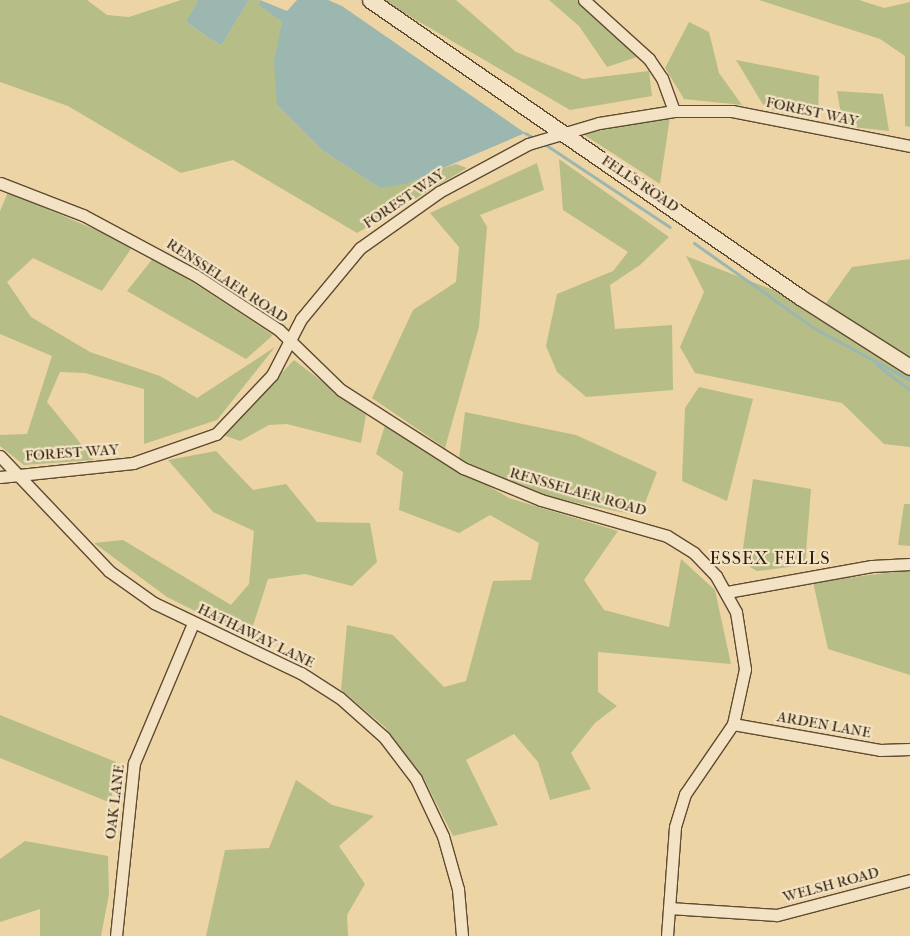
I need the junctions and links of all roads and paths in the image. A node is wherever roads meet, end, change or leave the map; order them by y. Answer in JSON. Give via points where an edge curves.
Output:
{"nodes":[{"id":1,"x":370,"y":0,"type":"edge"},
{"id":2,"x":584,"y":0,"type":"edge"},
{"id":3,"x":674,"y":110,"type":"junction"},
{"id":4,"x":565,"y":132,"type":"junction"},
{"id":5,"x":910,"y":146,"type":"edge"},
{"id":6,"x":0,"y":183,"type":"edge"},
{"id":7,"x":291,"y":343,"type":"junction"},
{"id":8,"x":910,"y":367,"type":"edge"},
{"id":9,"x":0,"y":456,"type":"edge"},
{"id":10,"x":18,"y":472,"type":"junction"},
{"id":11,"x":0,"y":477,"type":"edge"},
{"id":12,"x":910,"y":564,"type":"edge"},
{"id":13,"x":727,"y":592,"type":"junction"},
{"id":14,"x":194,"y":623,"type":"junction"},
{"id":15,"x":733,"y":724,"type":"junction"},
{"id":16,"x":910,"y":748,"type":"edge"},
{"id":17,"x":910,"y":880,"type":"edge"},
{"id":18,"x":669,"y":908,"type":"junction"},
{"id":19,"x":116,"y":936,"type":"edge"},
{"id":20,"x":462,"y":936,"type":"edge"},
{"id":21,"x":667,"y":936,"type":"edge"}],
"edges":[{"from":1,"to":4,"type":"street","name":"FELLS ROAD"},
{"from":2,"to":3,"type":"street","via":[[649,59],[662,78]]},
{"from":3,"to":4,"type":"street","name":"FOREST WAY"},
{"from":3,"to":5,"type":"street","name":"FOREST WAY","via":[[732,111]]},
{"from":4,"to":7,"type":"street","name":"FOREST WAY","via":[[528,144],[438,192],[360,248],[301,319]]},
{"from":4,"to":8,"type":"street","name":"FELLS ROAD","via":[[800,297]]},
{"from":6,"to":7,"type":"street","name":"RENSSELAER ROAD","via":[[84,216],[148,248],[232,298],[280,330]]},
{"from":7,"to":10,"type":"street","name":"FOREST WAY","via":[[272,375],[216,434],[111,468]]},
{"from":7,"to":13,"type":"street","name":"RENSSELAER ROAD","via":[[340,390],[463,468],[541,500],[667,536],[694,553]]},
{"from":9,"to":10,"type":"street","name":"HATHAWAY LANE"},
{"from":10,"to":11,"type":"street","name":"FOREST WAY"},
{"from":10,"to":14,"type":"street","name":"HATHAWAY LANE","via":[[109,570],[154,603]]},
{"from":12,"to":13,"type":"street"},
{"from":13,"to":15,"type":"street","name":"RENSSELAER ROAD","via":[[742,634],[745,669]]},
{"from":14,"to":19,"type":"street","name":"OAK LANE","via":[[134,763]]},
{"from":14,"to":20,"type":"street","name":"HATHAWAY LANE","via":[[301,673],[340,698],[384,737],[416,779],[444,836],[458,889]]},
{"from":15,"to":16,"type":"street","name":"ARDEN LANE","via":[[880,750]]},
{"from":15,"to":18,"type":"street","name":"RENSSELAER ROAD","via":[[685,794],[670,858]]},
{"from":17,"to":18,"type":"street","name":"WELSH ROAD","via":[[777,915]]},
{"from":18,"to":21,"type":"street","name":"RENSSELAER ROAD"}]}
